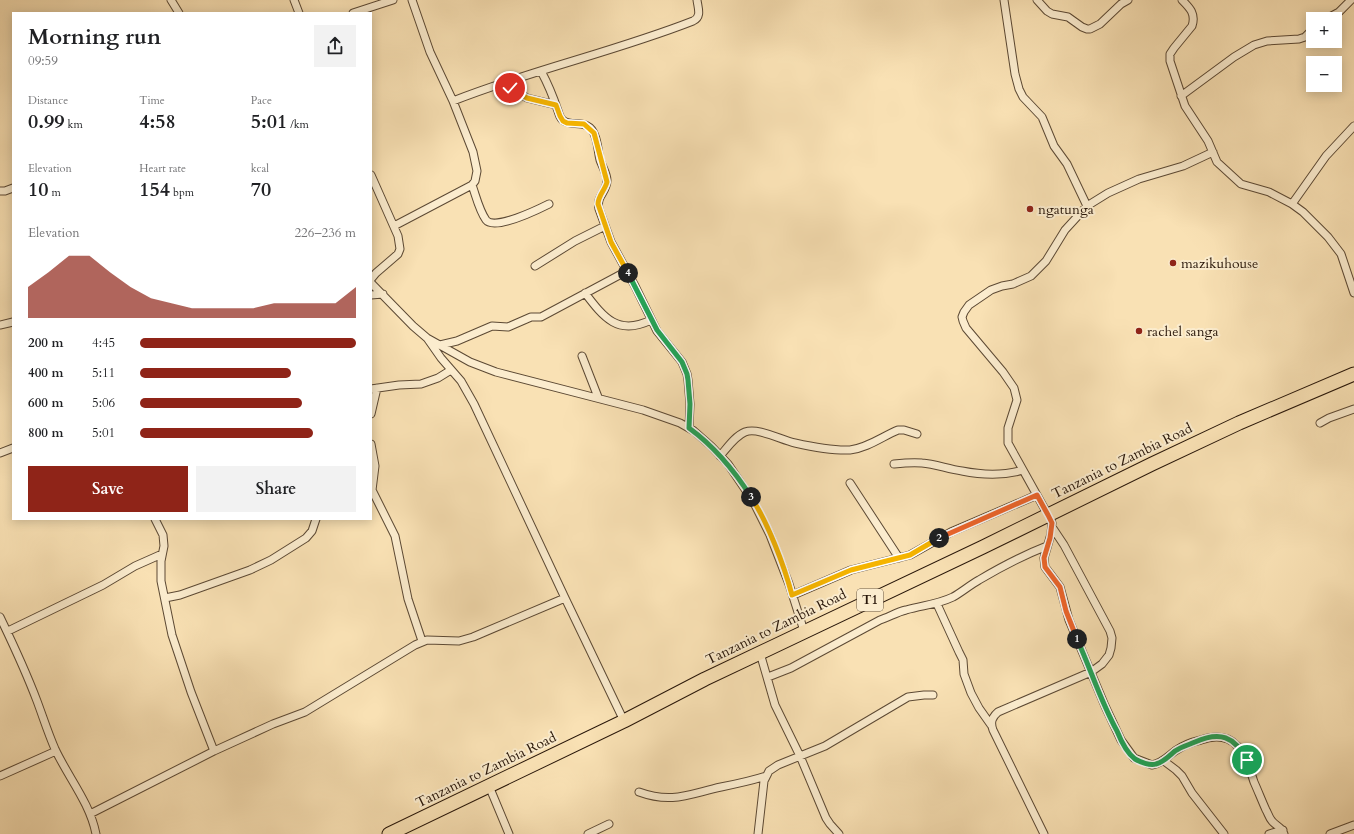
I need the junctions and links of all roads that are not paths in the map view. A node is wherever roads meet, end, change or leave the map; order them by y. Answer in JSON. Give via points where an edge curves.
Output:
{"nodes":[{"id":1,"x":171,"y":0,"type":"edge"},
{"id":2,"x":294,"y":0,"type":"edge"},
{"id":3,"x":393,"y":0,"type":"edge"},
{"id":4,"x":412,"y":0,"type":"edge"},
{"id":5,"x":697,"y":0,"type":"edge"},
{"id":6,"x":1004,"y":0,"type":"edge"},
{"id":7,"x":1037,"y":0,"type":"edge"},
{"id":8,"x":1128,"y":0,"type":"edge"},
{"id":9,"x":1182,"y":0,"type":"edge"},
{"id":10,"x":1351,"y":0,"type":"edge"},
{"id":11,"x":178,"y":12,"type":"edge"},
{"id":12,"x":299,"y":12,"type":"edge"},
{"id":13,"x":356,"y":12,"type":"edge"},
{"id":14,"x":1339,"y":12,"type":"edge"},
{"id":15,"x":1306,"y":36,"type":"edge"},
{"id":16,"x":540,"y":71,"type":"junction"},
{"id":17,"x":503,"y":82,"type":"junction"},
{"id":18,"x":1181,"y":96,"type":"junction"},
{"id":19,"x":453,"y":102,"type":"junction"},
{"id":20,"x":556,"y":105,"type":"junction"},
{"id":21,"x":1354,"y":126,"type":"edge"},
{"id":22,"x":1213,"y":152,"type":"junction"},
{"id":23,"x":372,"y":177,"type":"edge"},
{"id":24,"x":472,"y":185,"type":"junction"},
{"id":25,"x":12,"y":188,"type":"edge"},
{"id":26,"x":0,"y":191,"type":"edge"},
{"id":27,"x":549,"y":204,"type":"dead end"},
{"id":28,"x":1292,"y":204,"type":"junction"},
{"id":29,"x":1088,"y":206,"type":"junction"},
{"id":30,"x":394,"y":226,"type":"junction"},
{"id":31,"x":605,"y":226,"type":"junction"},
{"id":32,"x":534,"y":266,"type":"dead end"},
{"id":33,"x":627,"y":271,"type":"junction"},
{"id":34,"x":372,"y":278,"type":"edge"},
{"id":35,"x":372,"y":284,"type":"edge"},
{"id":36,"x":586,"y":293,"type":"junction"},
{"id":37,"x":1354,"y":293,"type":"edge"},
{"id":38,"x":383,"y":294,"type":"junction"},
{"id":39,"x":372,"y":295,"type":"edge"},
{"id":40,"x":651,"y":320,"type":"junction"},
{"id":41,"x":12,"y":322,"type":"edge"},
{"id":42,"x":0,"y":325,"type":"edge"},
{"id":43,"x":427,"y":338,"type":"junction"},
{"id":44,"x":440,"y":345,"type":"junction"},
{"id":45,"x":582,"y":356,"type":"dead end"},
{"id":46,"x":452,"y":370,"type":"junction"},
{"id":47,"x":1354,"y":374,"type":"edge"},
{"id":48,"x":374,"y":388,"type":"edge"},
{"id":49,"x":598,"y":397,"type":"junction"},
{"id":50,"x":372,"y":405,"type":"edge"},
{"id":51,"x":1354,"y":409,"type":"edge"},
{"id":52,"x":1320,"y":423,"type":"dead end"},
{"id":53,"x":689,"y":428,"type":"junction"},
{"id":54,"x":917,"y":434,"type":"dead end"},
{"id":55,"x":12,"y":448,"type":"edge"},
{"id":56,"x":372,"y":450,"type":"edge"},
{"id":57,"x":0,"y":453,"type":"edge"},
{"id":58,"x":720,"y":456,"type":"junction"},
{"id":59,"x":894,"y":464,"type":"dead end"},
{"id":60,"x":1023,"y":470,"type":"junction"},
{"id":61,"x":372,"y":482,"type":"edge"},
{"id":62,"x":850,"y":483,"type":"dead end"},
{"id":63,"x":372,"y":490,"type":"edge"},
{"id":64,"x":1037,"y":495,"type":"junction"},
{"id":65,"x":156,"y":520,"type":"edge"},
{"id":66,"x":316,"y":520,"type":"edge"},
{"id":67,"x":1050,"y":521,"type":"junction"},
{"id":68,"x":1047,"y":546,"type":"junction"},
{"id":69,"x":162,"y":554,"type":"junction"},
{"id":70,"x":899,"y":558,"type":"junction"},
{"id":71,"x":792,"y":595,"type":"junction"},
{"id":72,"x":165,"y":598,"type":"junction"},
{"id":73,"x":565,"y":598,"type":"junction"},
{"id":74,"x":937,"y":604,"type":"junction"},
{"id":75,"x":0,"y":618,"type":"edge"},
{"id":76,"x":8,"y":631,"type":"junction"},
{"id":77,"x":804,"y":631,"type":"junction"},
{"id":78,"x":422,"y":641,"type":"junction"},
{"id":79,"x":760,"y":653,"type":"junction"},
{"id":80,"x":1091,"y":672,"type":"junction"},
{"id":81,"x":768,"y":677,"type":"junction"},
{"id":82,"x":933,"y":695,"type":"dead end"},
{"id":83,"x":624,"y":722,"type":"junction"},
{"id":84,"x":992,"y":725,"type":"junction"},
{"id":85,"x":56,"y":751,"type":"junction"},
{"id":86,"x":214,"y":751,"type":"junction"},
{"id":87,"x":800,"y":756,"type":"junction"},
{"id":88,"x":1164,"y":761,"type":"junction"},
{"id":89,"x":0,"y":776,"type":"edge"},
{"id":90,"x":766,"y":776,"type":"junction"},
{"id":91,"x":489,"y":786,"type":"junction"},
{"id":92,"x":639,"y":792,"type":"dead end"},
{"id":93,"x":90,"y":814,"type":"junction"},
{"id":94,"x":609,"y":824,"type":"dead end"},
{"id":95,"x":1354,"y":825,"type":"edge"},
{"id":96,"x":1283,"y":832,"type":"edge"},
{"id":97,"x":838,"y":833,"type":"edge"},
{"id":98,"x":96,"y":834,"type":"edge"},
{"id":99,"x":389,"y":834,"type":"edge"},
{"id":100,"x":509,"y":834,"type":"edge"},
{"id":101,"x":588,"y":834,"type":"edge"},
{"id":102,"x":758,"y":834,"type":"edge"},
{"id":103,"x":1044,"y":834,"type":"edge"},
{"id":104,"x":1224,"y":834,"type":"edge"},
{"id":105,"x":1269,"y":834,"type":"edge"},
{"id":106,"x":1330,"y":834,"type":"edge"}],
"edges":[{"from":1,"to":11,"type":"street"},
{"from":2,"to":12,"type":"street"},
{"from":3,"to":13,"type":"street"},
{"from":4,"to":19,"type":"street","via":[[430,52]]},
{"from":5,"to":16,"type":"street","via":[[696,20]]},
{"from":6,"to":29,"type":"street","via":[[1017,85],[1023,97],[1042,117],[1054,146],[1067,164]]},
{"from":7,"to":8,"type":"street","via":[[1052,14],[1068,17],[1087,29],[1100,24]]},
{"from":9,"to":18,"type":"street","via":[[1193,13],[1194,19],[1192,26],[1170,54],[1171,66]]},
{"from":10,"to":14,"type":"street"},
{"from":15,"to":18,"type":"street","via":[[1254,45]]},
{"from":16,"to":17,"type":"street"},
{"from":16,"to":20,"type":"street"},
{"from":17,"to":19,"type":"street"},
{"from":17,"to":20,"type":"street","via":[[527,98]]},
{"from":18,"to":22,"type":"street"},
{"from":19,"to":24,"type":"street","via":[[477,168]]},
{"from":20,"to":31,"type":"street","via":[[563,121],[584,124],[595,136],[607,178],[598,201]]},
{"from":21,"to":28,"type":"street","via":[[1326,156]]},
{"from":22,"to":28,"type":"street","via":[[1218,162],[1241,184],[1264,190]]},
{"from":22,"to":29,"type":"street","via":[[1183,166],[1139,179],[1096,199]]},
{"from":23,"to":30,"type":"street"},
{"from":24,"to":27,"type":"street","via":[[486,221],[495,224],[526,215]]},
{"from":24,"to":30,"type":"street"},
{"from":25,"to":26,"type":"street"},
{"from":28,"to":37,"type":"street","via":[[1336,246]]},
{"from":29,"to":60,"type":"street","via":[[1065,230],[1038,271],[1025,279],[991,290],[969,305],[962,317],[966,328],[1014,388],[1017,400],[1008,428],[1008,439]]},
{"from":30,"to":34,"type":"street","via":[[400,247],[398,254]]},
{"from":31,"to":32,"type":"street"},
{"from":31,"to":33,"type":"street"},
{"from":33,"to":36,"type":"street"},
{"from":33,"to":40,"type":"street"},
{"from":35,"to":38,"type":"street"},
{"from":36,"to":40,"type":"street","via":[[602,314],[615,324],[629,326]]},
{"from":36,"to":44,"type":"street","via":[[540,317],[531,317],[508,327],[492,326],[458,341]]},
{"from":38,"to":39,"type":"street"},
{"from":38,"to":43,"type":"street"},
{"from":40,"to":53,"type":"street","via":[[660,336],[682,362],[687,374]]},
{"from":41,"to":42,"type":"street"},
{"from":43,"to":44,"type":"street"},
{"from":43,"to":46,"type":"street"},
{"from":44,"to":49,"type":"street","via":[[482,367]]},
{"from":45,"to":49,"type":"street"},
{"from":46,"to":48,"type":"street","via":[[421,384]]},
{"from":46,"to":73,"type":"street","via":[[474,404]]},
{"from":47,"to":67,"type":"highway","name":"Tanzania to Zambia Road","number":"T1","via":[[1205,439]]},
{"from":48,"to":50,"type":"street"},
{"from":49,"to":53,"type":"street","via":[[661,415]]},
{"from":51,"to":52,"type":"street"},
{"from":53,"to":58,"type":"street"},
{"from":54,"to":58,"type":"street","via":[[898,430],[865,446],[852,450],[836,450],[794,443],[750,431],[743,433]]},
{"from":55,"to":57,"type":"street"},
{"from":56,"to":61,"type":"street","via":[[375,466]]},
{"from":58,"to":71,"type":"street","via":[[736,474],[753,501],[770,535]]},
{"from":59,"to":60,"type":"street","via":[[922,463],[962,472],[993,475]]},
{"from":60,"to":64,"type":"street"},
{"from":62,"to":70,"type":"street"},
{"from":63,"to":78,"type":"street","via":[[395,536],[408,599]]},
{"from":64,"to":67,"type":"street"},
{"from":64,"to":70,"type":"street","via":[[951,532],[910,555]]},
{"from":65,"to":69,"type":"street","via":[[163,535]]},
{"from":66,"to":72,"type":"street","via":[[306,538],[271,560],[244,572]]},
{"from":67,"to":68,"type":"street","via":[[1050,538]]},
{"from":67,"to":77,"type":"highway","name":"Tanzania to Zambia Road","number":"T1"},
{"from":67,"to":80,"type":"street","via":[[1112,638],[1109,655]]},
{"from":68,"to":74,"type":"street","via":[[1010,563]]},
{"from":68,"to":80,"type":"street","via":[[1043,560],[1045,567],[1060,587],[1069,620]]},
{"from":69,"to":72,"type":"street","via":[[161,581]]},
{"from":69,"to":76,"type":"street"},
{"from":70,"to":71,"type":"street","via":[[851,570]]},
{"from":71,"to":77,"type":"street"},
{"from":72,"to":86,"type":"street","via":[[178,657]]},
{"from":73,"to":78,"type":"street","via":[[472,637]]},
{"from":73,"to":83,"type":"street"},
{"from":74,"to":81,"type":"street","via":[[904,610],[880,620],[791,668]]},
{"from":74,"to":84,"type":"street","via":[[959,652],[971,693]]},
{"from":75,"to":76,"type":"street"},
{"from":76,"to":85,"type":"street"},
{"from":77,"to":79,"type":"highway","name":"Tanzania to Zambia Road","number":"T1"},
{"from":78,"to":86,"type":"street","via":[[305,712]]},
{"from":79,"to":81,"type":"street"},
{"from":79,"to":83,"type":"highway","name":"Tanzania to Zambia Road","number":"T1"},
{"from":80,"to":84,"type":"street","via":[[998,712],[993,718]]},
{"from":80,"to":88,"type":"street","via":[[1113,724],[1132,755],[1137,760],[1152,765]]},
{"from":81,"to":87,"type":"street","via":[[775,705]]},
{"from":82,"to":87,"type":"street","via":[[903,699],[825,746]]},
{"from":83,"to":91,"type":"highway","name":"Tanzania to Zambia Road","number":"T1"},
{"from":84,"to":103,"type":"street"},
{"from":85,"to":89,"type":"street"},
{"from":85,"to":93,"type":"street"},
{"from":86,"to":93,"type":"street"},
{"from":87,"to":90,"type":"street","via":[[778,765]]},
{"from":87,"to":97,"type":"street","via":[[826,818]]},
{"from":88,"to":96,"type":"street","via":[[1179,749],[1199,740],[1219,736],[1231,740],[1247,760],[1272,821]]},
{"from":88,"to":104,"type":"street","via":[[1182,776]]},
{"from":90,"to":92,"type":"street","via":[[687,796],[665,798]]},
{"from":90,"to":102,"type":"street"},
{"from":91,"to":99,"type":"highway","name":"Tanzania to Zambia Road","number":"T1"},
{"from":91,"to":100,"type":"street"},
{"from":93,"to":98,"type":"street"},
{"from":94,"to":101,"type":"street"},
{"from":95,"to":106,"type":"street"},
{"from":96,"to":105,"type":"street"}]}
